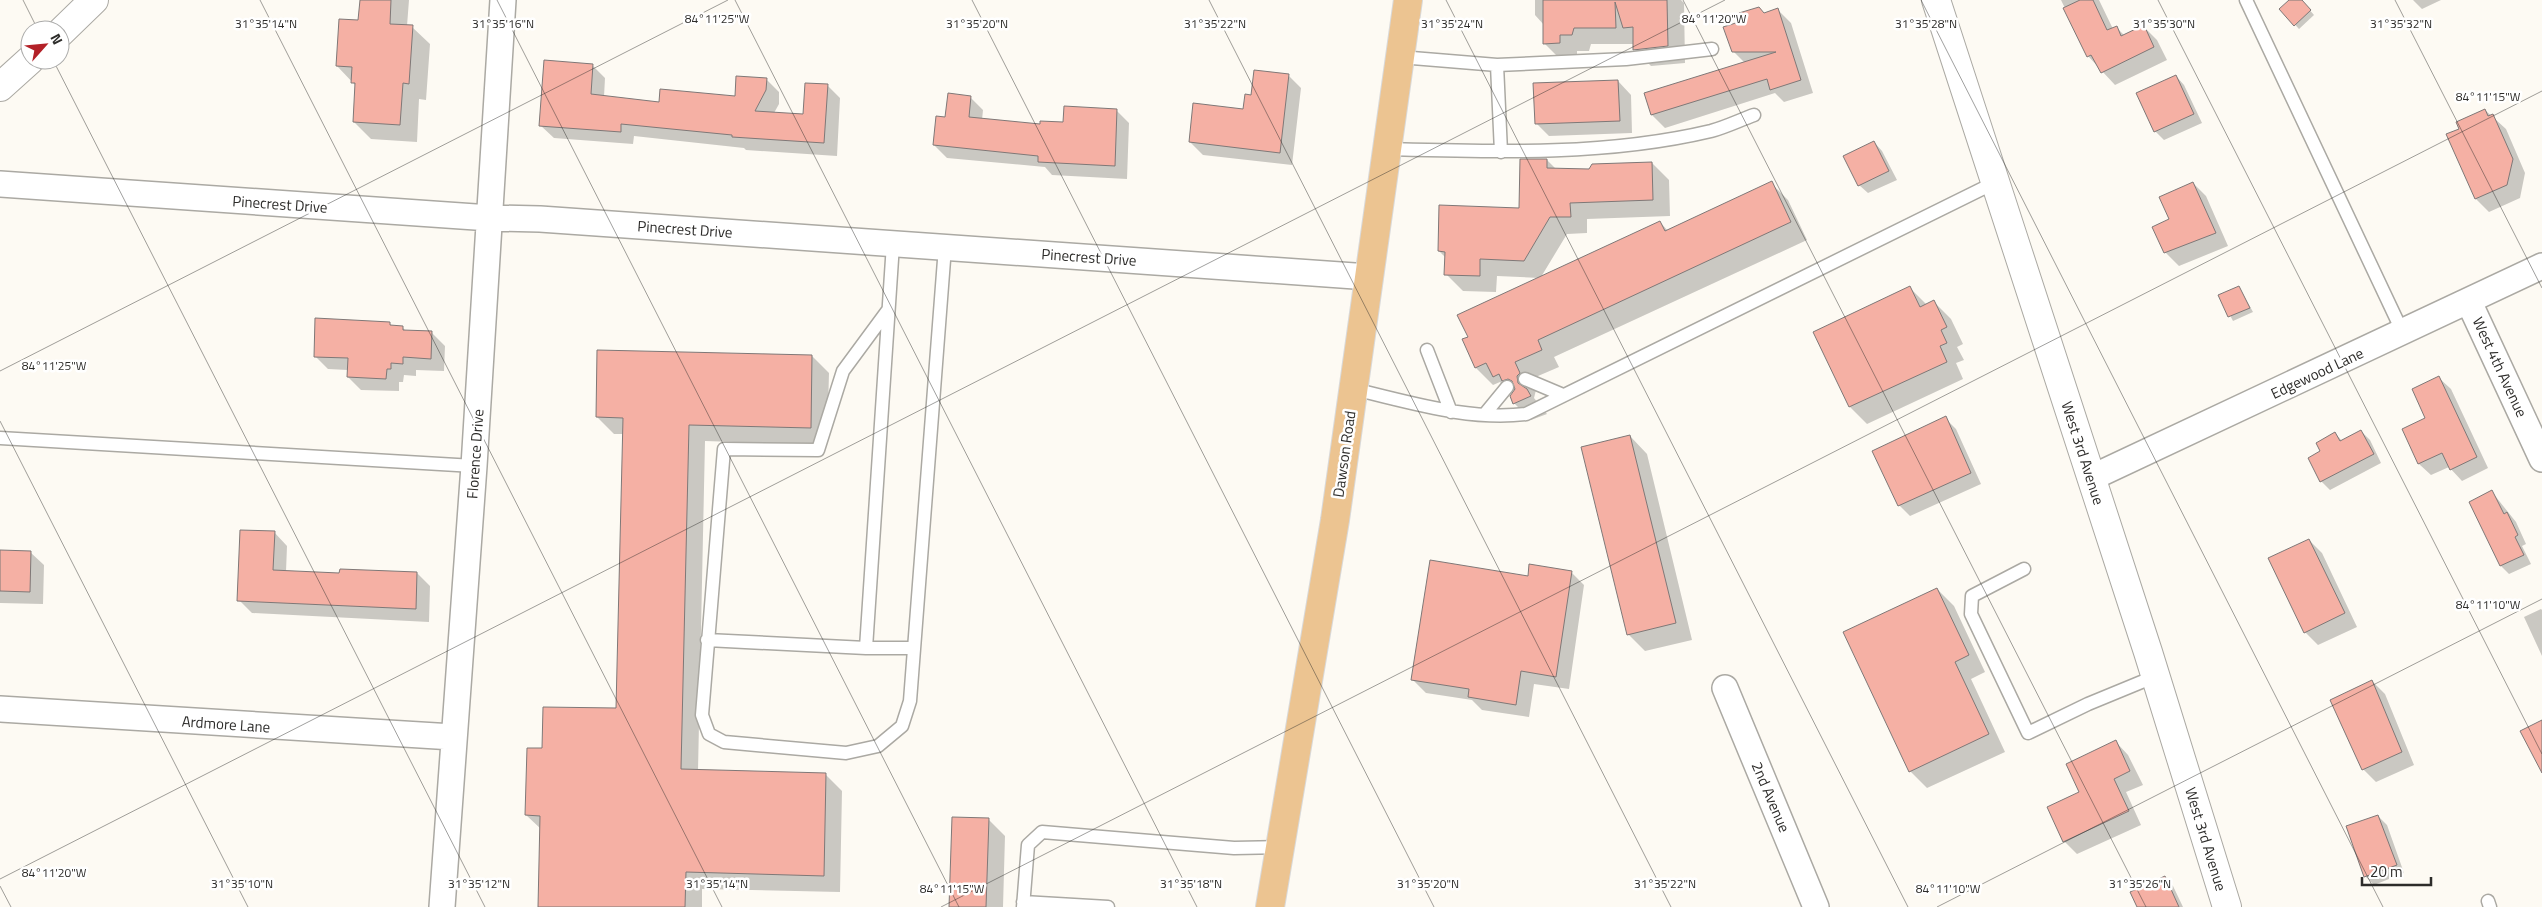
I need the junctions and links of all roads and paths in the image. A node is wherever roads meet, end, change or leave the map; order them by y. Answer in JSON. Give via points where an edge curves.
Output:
{"nodes":[{"id":1,"x":94,"y":0,"type":"edge"},
{"id":2,"x":503,"y":0,"type":"edge"},
{"id":3,"x":1408,"y":0,"type":"edge"},
{"id":4,"x":1936,"y":0,"type":"edge"},
{"id":5,"x":2246,"y":0,"type":"edge"},
{"id":6,"x":70,"y":23,"type":"edge"},
{"id":7,"x":1712,"y":49,"type":"dead end"},
{"id":8,"x":1400,"y":57,"type":"junction"},
{"id":9,"x":1497,"y":65,"type":"junction"},
{"id":10,"x":20,"y":69,"type":"edge"},
{"id":11,"x":0,"y":87,"type":"edge"},
{"id":12,"x":1754,"y":115,"type":"dead end"},
{"id":13,"x":1387,"y":149,"type":"junction"},
{"id":14,"x":1501,"y":152,"type":"junction"},
{"id":15,"x":1996,"y":182,"type":"junction"},
{"id":16,"x":0,"y":184,"type":"edge"},
{"id":17,"x":490,"y":218,"type":"junction"},
{"id":18,"x":893,"y":244,"type":"junction"},
{"id":19,"x":944,"y":247,"type":"junction"},
{"id":20,"x":2542,"y":266,"type":"edge"},
{"id":21,"x":1369,"y":277,"type":"junction"},
{"id":22,"x":2469,"y":302,"type":"junction"},
{"id":23,"x":888,"y":310,"type":"junction"},
{"id":24,"x":2403,"y":333,"type":"junction"},
{"id":25,"x":1427,"y":350,"type":"dead end"},
{"id":26,"x":1525,"y":379,"type":"dead end"},
{"id":27,"x":1507,"y":387,"type":"dead end"},
{"id":28,"x":1353,"y":390,"type":"junction"},
{"id":29,"x":1563,"y":395,"type":"junction"},
{"id":30,"x":1450,"y":412,"type":"junction"},
{"id":31,"x":1484,"y":415,"type":"junction"},
{"id":32,"x":0,"y":438,"type":"edge"},
{"id":33,"x":2542,"y":459,"type":"edge"},
{"id":34,"x":474,"y":466,"type":"junction"},
{"id":35,"x":2091,"y":478,"type":"junction"},
{"id":36,"x":2024,"y":569,"type":"dead end"},
{"id":37,"x":707,"y":640,"type":"junction"},
{"id":38,"x":866,"y":648,"type":"junction"},
{"id":39,"x":914,"y":648,"type":"junction"},
{"id":40,"x":2156,"y":676,"type":"junction"},
{"id":41,"x":1725,"y":688,"type":"dead end"},
{"id":42,"x":0,"y":709,"type":"edge"},
{"id":43,"x":453,"y":737,"type":"junction"},
{"id":44,"x":1280,"y":847,"type":"junction"},
{"id":45,"x":1023,"y":904,"type":"edge"},
{"id":46,"x":442,"y":907,"type":"edge"},
{"id":47,"x":1108,"y":907,"type":"edge"},
{"id":48,"x":1270,"y":907,"type":"edge"},
{"id":49,"x":1816,"y":907,"type":"edge"},
{"id":50,"x":2227,"y":907,"type":"edge"}],
"edges":[{"from":1,"to":6,"type":"street"},
{"from":2,"to":17,"type":"street","name":"Florence Drive"},
{"from":3,"to":8,"type":"main road","name":"Dawson Road"},
{"from":4,"to":15,"type":"street","name":"West 3rd Avenue"},
{"from":5,"to":24,"type":"lane"},
{"from":7,"to":9,"type":"lane","via":[[1626,59]]},
{"from":8,"to":9,"type":"lane"},
{"from":8,"to":13,"type":"main road","name":"Dawson Road"},
{"from":9,"to":14,"type":"lane"},
{"from":10,"to":11,"type":"street"},
{"from":12,"to":14,"type":"lane","via":[[1713,130],[1631,145]]},
{"from":13,"to":14,"type":"lane"},
{"from":13,"to":21,"type":"main road","name":"Dawson Road"},
{"from":15,"to":29,"type":"lane"},
{"from":15,"to":35,"type":"street","name":"West 3rd Avenue"},
{"from":16,"to":17,"type":"street","name":"Pinecrest Drive"},
{"from":17,"to":18,"type":"street","name":"Pinecrest Drive"},
{"from":17,"to":34,"type":"street","name":"Florence Drive"},
{"from":18,"to":19,"type":"street","name":"Pinecrest Drive"},
{"from":18,"to":23,"type":"lane"},
{"from":19,"to":21,"type":"street","name":"Pinecrest Drive"},
{"from":19,"to":39,"type":"lane"},
{"from":20,"to":22,"type":"street","name":"Edgewood Lane"},
{"from":21,"to":28,"type":"main road","name":"Dawson Road"},
{"from":22,"to":24,"type":"street","name":"Edgewood Lane"},
{"from":22,"to":33,"type":"street","name":"West 4th Avenue"},
{"from":23,"to":37,"type":"lane","via":[[843,371],[818,450],[724,449]]},
{"from":23,"to":38,"type":"lane"},
{"from":24,"to":35,"type":"street","name":"Edgewood Lane"},
{"from":25,"to":30,"type":"lane"},
{"from":26,"to":29,"type":"lane"},
{"from":27,"to":31,"type":"lane"},
{"from":28,"to":30,"type":"lane"},
{"from":28,"to":44,"type":"main road","name":"Dawson Road","via":[[1335,520]]},
{"from":29,"to":31,"type":"lane","via":[[1526,414]]},
{"from":30,"to":31,"type":"lane"},
{"from":32,"to":34,"type":"lane"},
{"from":34,"to":43,"type":"street","name":"Florence Drive"},
{"from":35,"to":40,"type":"street","name":"West 3rd Avenue"},
{"from":36,"to":40,"type":"lane","via":[[1972,596],[1972,614],[2028,733]]},
{"from":37,"to":38,"type":"lane"},
{"from":37,"to":39,"type":"lane","via":[[702,715],[708,734],[724,742],[846,754],[878,746],[902,726],[910,701]]},
{"from":38,"to":39,"type":"lane"},
{"from":40,"to":50,"type":"street","name":"West 3rd Avenue"},
{"from":41,"to":49,"type":"street","name":"2nd Avenue"},
{"from":42,"to":43,"type":"street","name":"Ardmore Lane"},
{"from":43,"to":46,"type":"street","name":"Florence Drive"},
{"from":44,"to":45,"type":"lane","via":[[1234,848],[1042,832],[1028,844]]},
{"from":44,"to":48,"type":"main road","name":"Dawson Road"},
{"from":45,"to":47,"type":"lane"}]}
